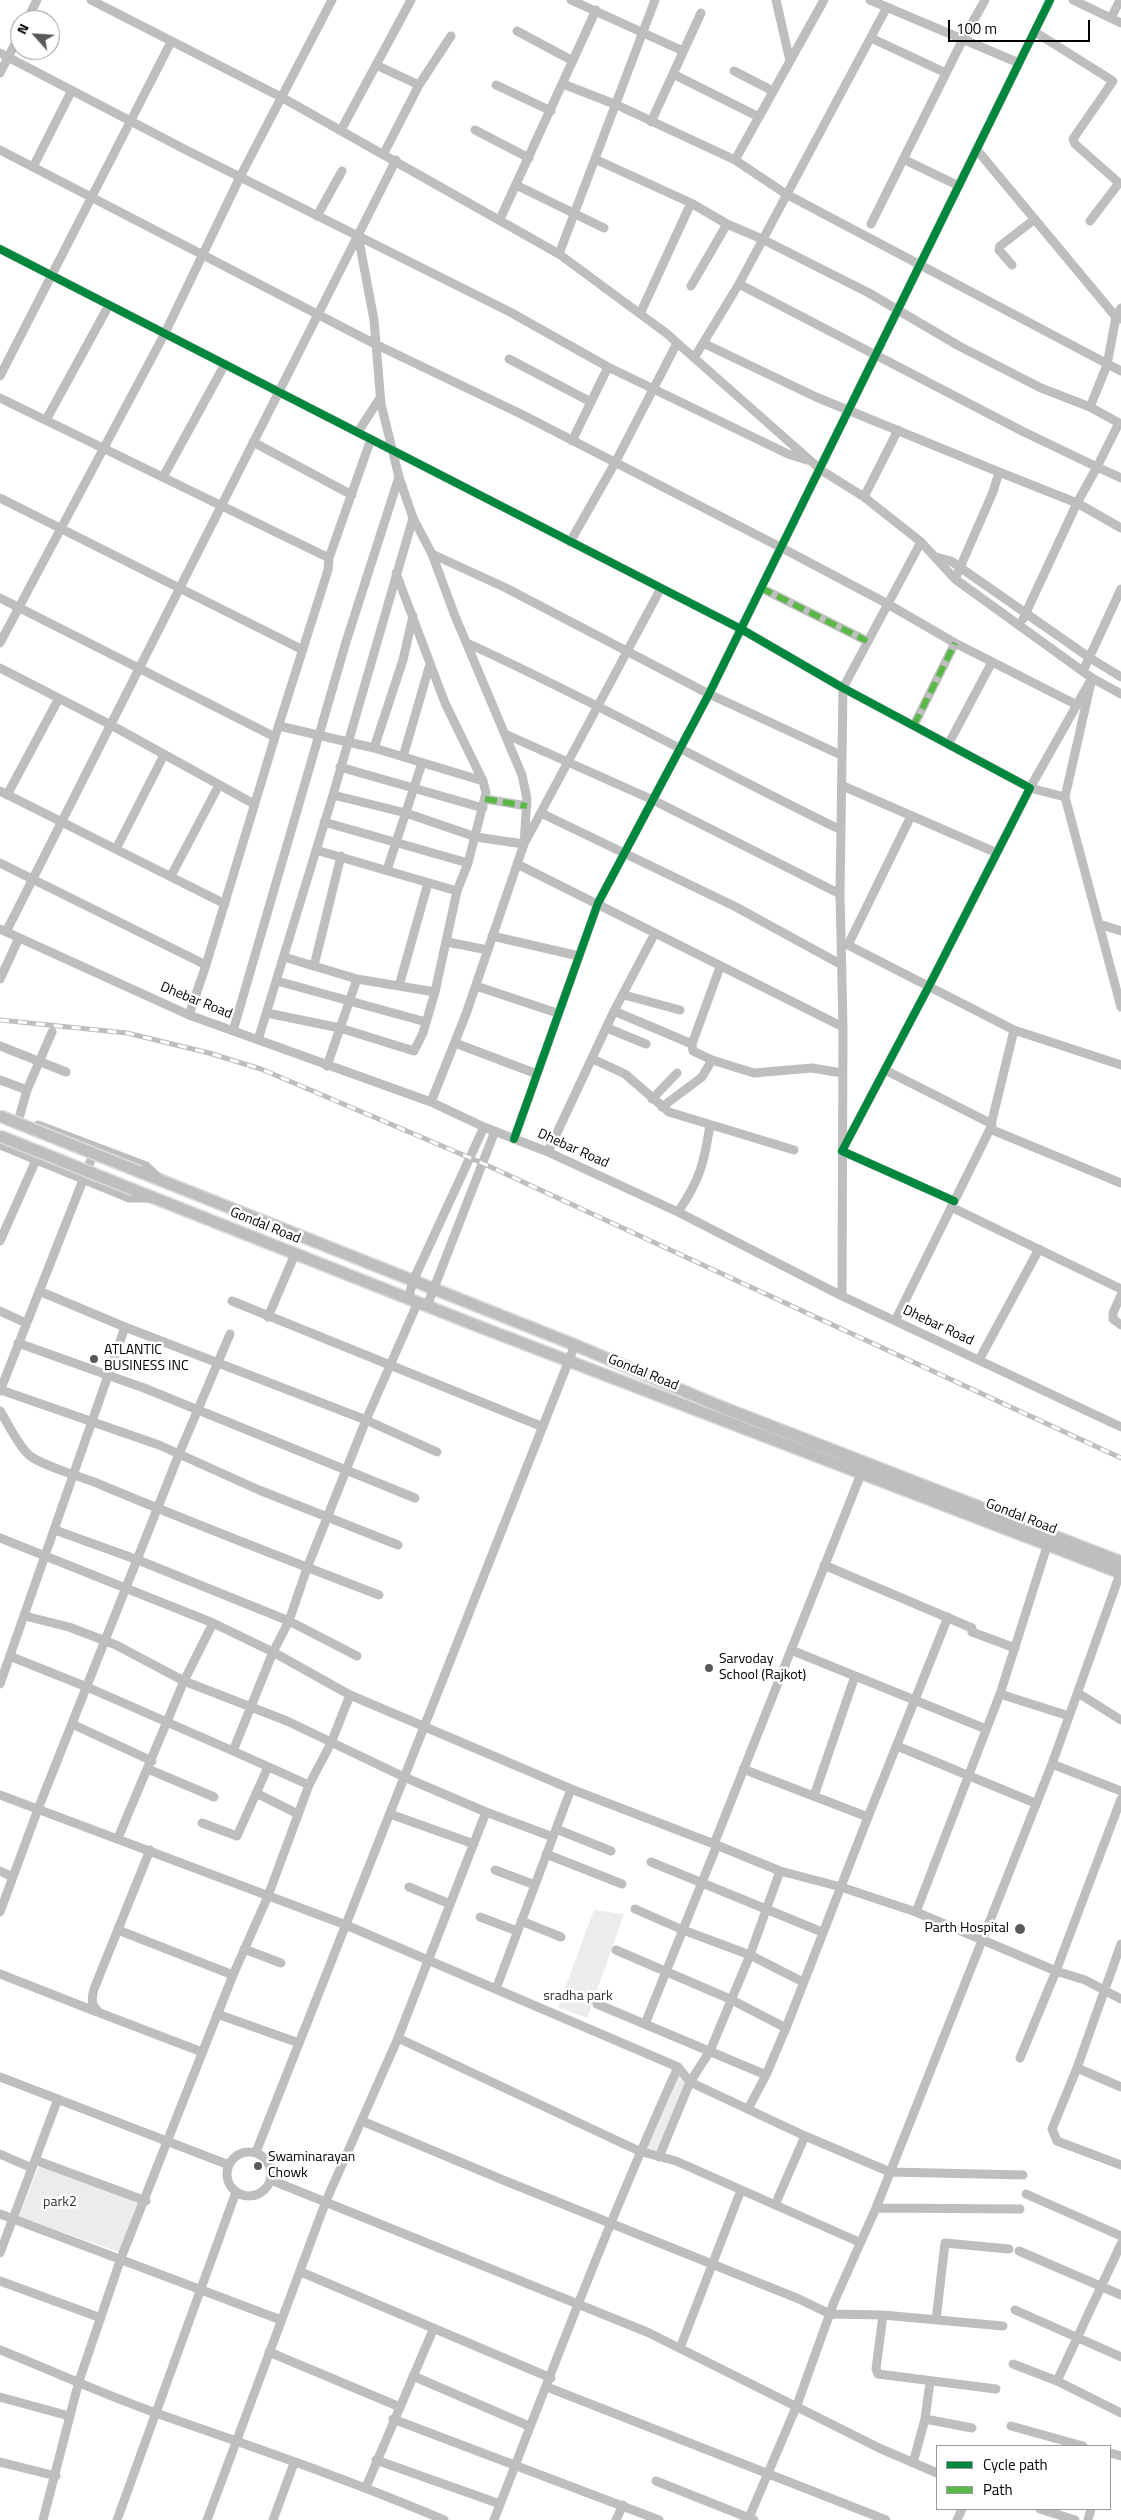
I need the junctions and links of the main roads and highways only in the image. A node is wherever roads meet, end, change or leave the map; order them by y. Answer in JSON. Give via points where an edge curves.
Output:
{"nodes":[{"id":1,"x":0,"y":1116,"type":"edge"},
{"id":2,"x":0,"y":1136,"type":"edge"},
{"id":3,"x":1121,"y":1562,"type":"edge"},
{"id":4,"x":1121,"y":1572,"type":"edge"}],
"edges":[{"from":1,"to":3,"type":"main road","name":"Gondal Road","bridge":true,"via":[[575,1345],[718,1406]]},
{"from":2,"to":4,"type":"main road","name":"Gondal Road","bridge":true,"via":[[418,1302]]}]}
